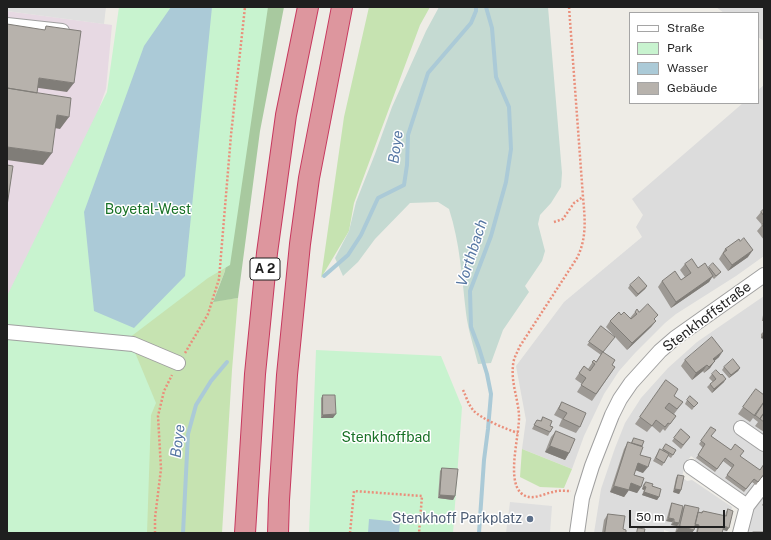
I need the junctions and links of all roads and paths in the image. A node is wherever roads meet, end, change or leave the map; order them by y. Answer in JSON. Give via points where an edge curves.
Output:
{"nodes":[{"id":1,"x":245,"y":7,"type":"edge"},
{"id":2,"x":308,"y":7,"type":"edge"},
{"id":3,"x":342,"y":7,"type":"edge"},
{"id":4,"x":569,"y":7,"type":"edge"},
{"id":5,"x":7,"y":25,"type":"edge"},
{"id":6,"x":72,"y":32,"type":"edge"},
{"id":7,"x":584,"y":197,"type":"junction"},
{"id":8,"x":554,"y":222,"type":"dead end"},
{"id":9,"x":764,"y":275,"type":"edge"},
{"id":10,"x":7,"y":332,"type":"edge"},
{"id":11,"x":178,"y":363,"type":"junction"},
{"id":12,"x":463,"y":390,"type":"dead end"},
{"id":13,"x":741,"y":428,"type":"dead end"},
{"id":14,"x":518,"y":433,"type":"junction"},
{"id":15,"x":764,"y":444,"type":"edge"},
{"id":16,"x":691,"y":467,"type":"dead end"},
{"id":17,"x":764,"y":484,"type":"edge"},
{"id":18,"x":583,"y":494,"type":"junction"},
{"id":19,"x":747,"y":506,"type":"junction"},
{"id":20,"x":155,"y":533,"type":"edge"},
{"id":21,"x":245,"y":533,"type":"edge"},
{"id":22,"x":278,"y":533,"type":"edge"},
{"id":23,"x":350,"y":533,"type":"edge"},
{"id":24,"x":419,"y":533,"type":"edge"},
{"id":25,"x":577,"y":533,"type":"edge"},
{"id":26,"x":740,"y":533,"type":"edge"}],
"edges":[{"from":1,"to":11,"type":"path","via":[[219,279],[208,314]]},
{"from":2,"to":21,"type":"highway","number":"A 2","via":[[286,115],[267,253],[255,374]]},
{"from":3,"to":22,"type":"highway","number":"A 2","via":[[309,178],[300,244],[287,382]]},
{"from":4,"to":7,"type":"path"},
{"from":5,"to":6,"type":"street"},
{"from":7,"to":8,"type":"path","via":[[574,203],[564,219]]},
{"from":7,"to":14,"type":"path","via":[[585,226],[581,250],[514,357],[512,374],[519,416]]},
{"from":9,"to":18,"type":"street","name":"Stenkhoffstraße","via":[[675,338],[631,384],[620,399],[604,432]]},
{"from":10,"to":11,"type":"street","via":[[132,344]]},
{"from":11,"to":20,"type":"path","via":[[164,391],[158,416],[161,469]]},
{"from":12,"to":14,"type":"path","via":[[473,410],[478,414]]},
{"from":13,"to":15,"type":"street"},
{"from":14,"to":18,"type":"path","via":[[514,475],[520,492],[527,497],[563,490]]},
{"from":16,"to":19,"type":"street"},
{"from":17,"to":19,"type":"street"},
{"from":18,"to":25,"type":"street","name":"Stenkhoffstraße"},
{"from":19,"to":26,"type":"street"},
{"from":23,"to":24,"type":"path","via":[[354,491],[422,496]]}]}
